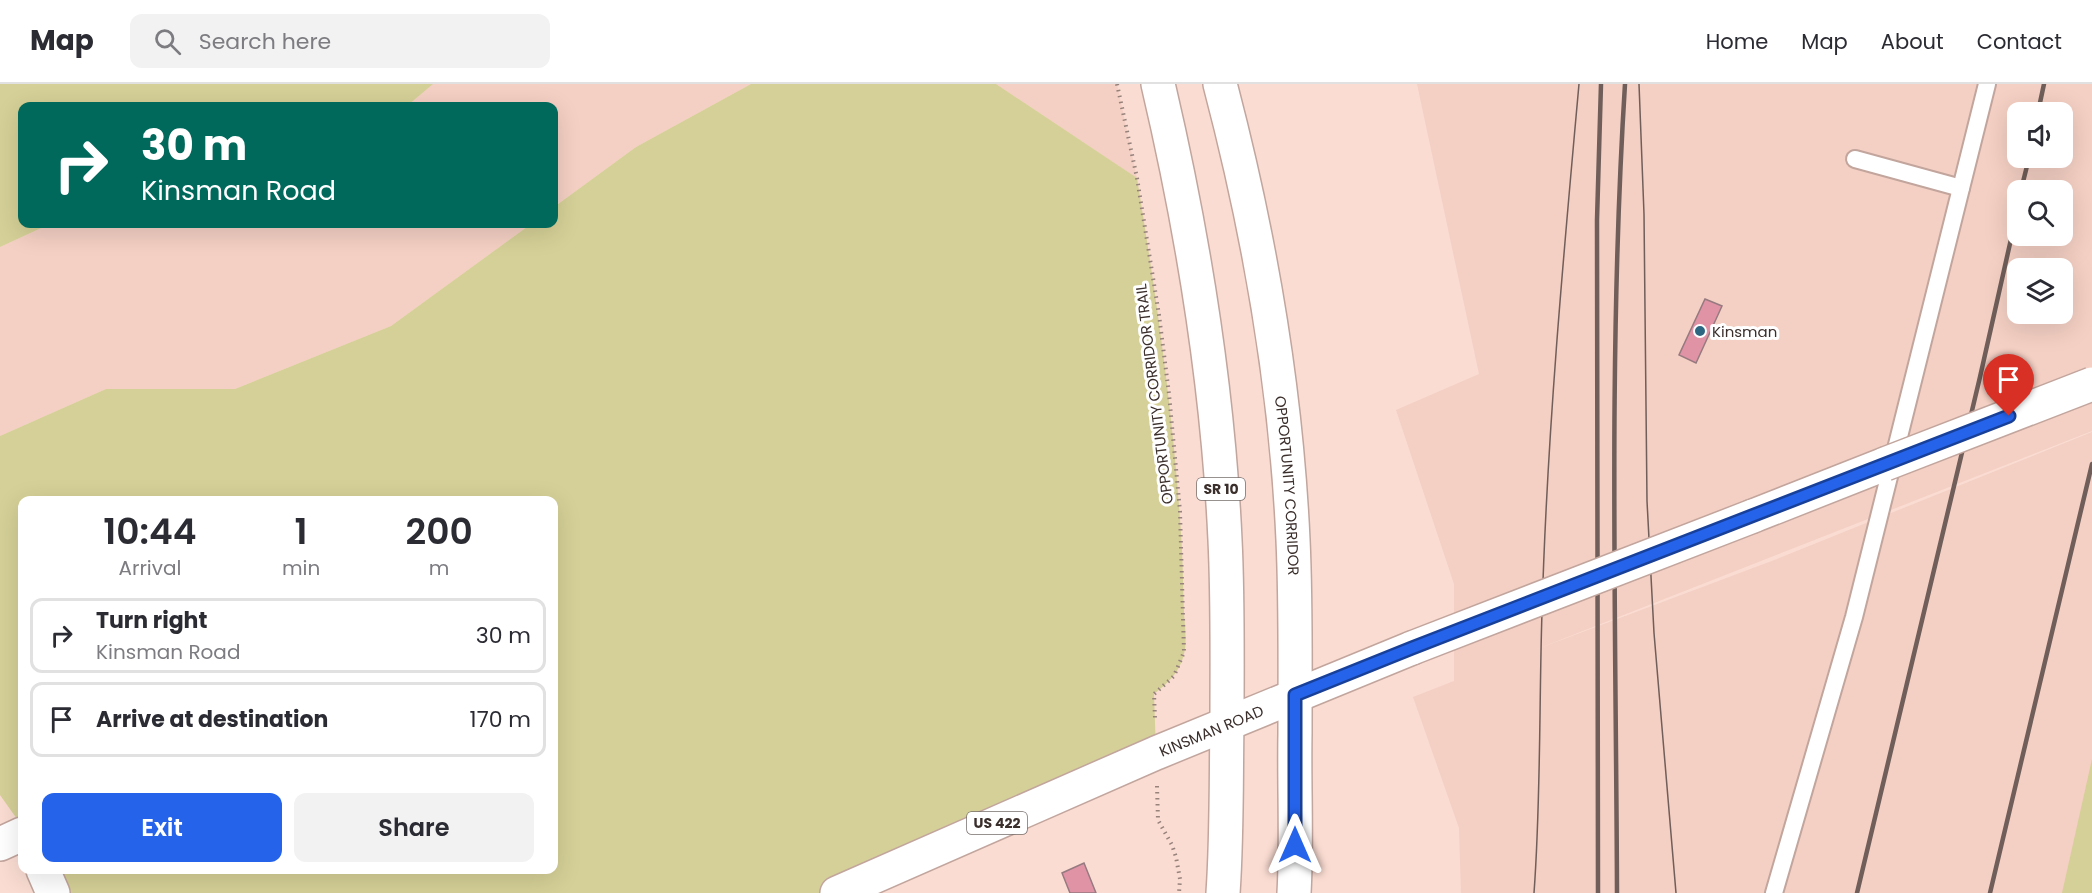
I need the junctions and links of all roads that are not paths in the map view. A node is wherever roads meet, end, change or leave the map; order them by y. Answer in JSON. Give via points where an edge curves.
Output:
{"nodes":[{"id":1,"x":1158,"y":84,"type":"edge"},
{"id":2,"x":1220,"y":84,"type":"edge"},
{"id":3,"x":1987,"y":84,"type":"edge"},
{"id":4,"x":1855,"y":159,"type":"dead end"},
{"id":5,"x":1961,"y":188,"type":"junction"},
{"id":6,"x":2092,"y":384,"type":"edge"},
{"id":7,"x":1295,"y":695,"type":"junction"},
{"id":8,"x":1227,"y":723,"type":"junction"},
{"id":9,"x":18,"y":836,"type":"edge"},
{"id":10,"x":0,"y":844,"type":"edge"},
{"id":11,"x":45,"y":874,"type":"edge"},
{"id":12,"x":53,"y":893,"type":"edge"},
{"id":13,"x":837,"y":893,"type":"edge"},
{"id":14,"x":1223,"y":893,"type":"edge"},
{"id":15,"x":1294,"y":893,"type":"edge"},
{"id":16,"x":1774,"y":893,"type":"edge"}],
"edges":[{"from":1,"to":8,"type":"main road","number":"SR 10","via":[[1185,204],[1216,430],[1225,540]]},
{"from":2,"to":7,"type":"main road","name":"OPPORTUNITY CORRIDOR","via":[[1248,200],[1278,369],[1293,539]]},
{"from":3,"to":5,"type":"lane"},
{"from":4,"to":5,"type":"lane"},
{"from":5,"to":16,"type":"lane","via":[[1854,617]]},
{"from":6,"to":7,"type":"main road","name":"KINSMAN ROAD","number":"US 422","bridge":true},
{"from":7,"to":8,"type":"main road","name":"KINSMAN ROAD","number":"US 422"},
{"from":7,"to":15,"type":"main road","name":"OPPORTUNITY CORRIDOR"},
{"from":8,"to":13,"type":"main road","name":"KINSMAN ROAD","number":"US 422"},
{"from":8,"to":14,"type":"main road","number":"SR 10"},
{"from":9,"to":10,"type":"main road"},
{"from":11,"to":12,"type":"main road"}]}
